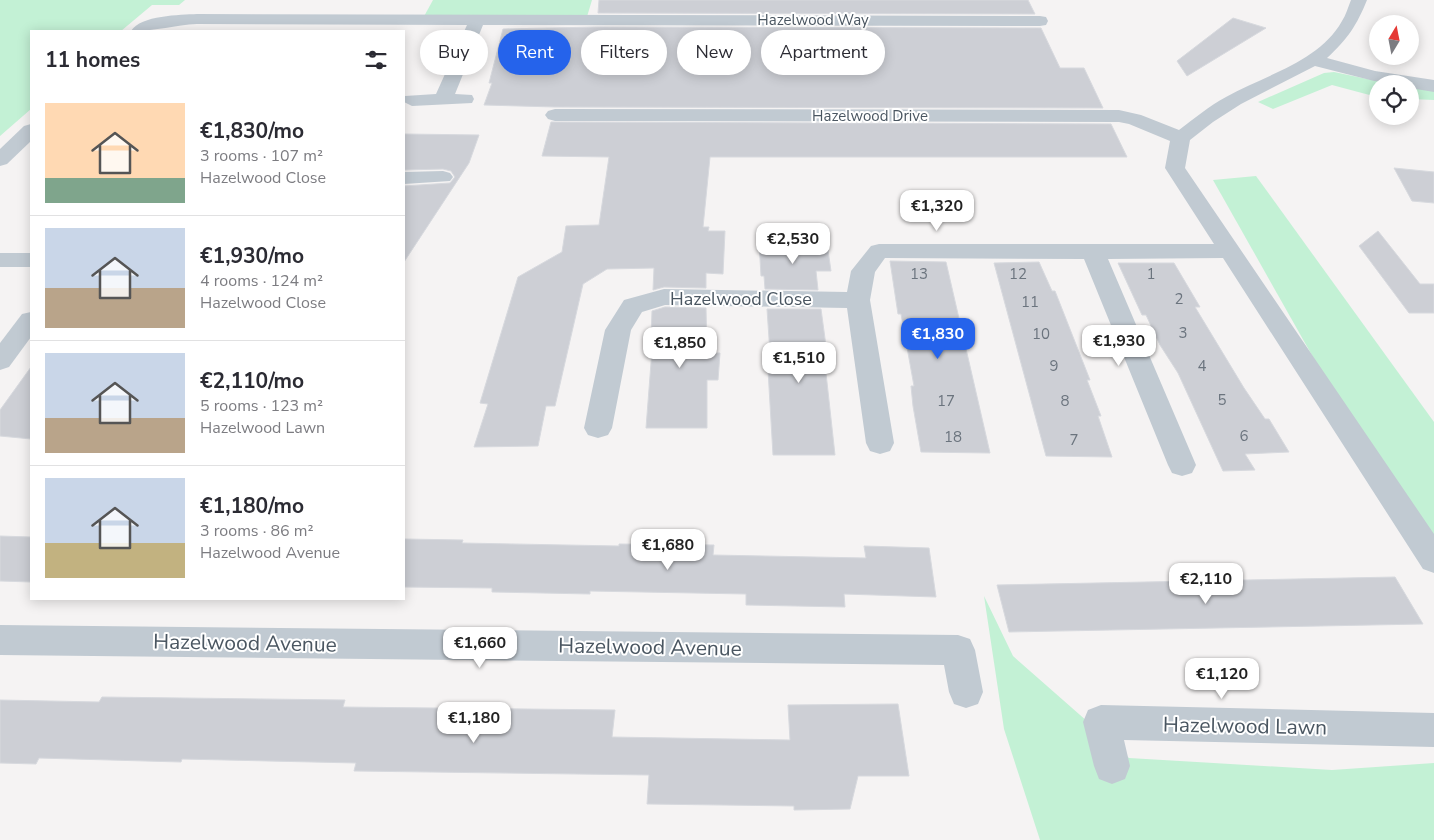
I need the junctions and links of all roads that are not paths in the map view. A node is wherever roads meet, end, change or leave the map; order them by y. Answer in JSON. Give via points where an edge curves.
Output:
{"nodes":[{"id":1,"x":216,"y":0,"type":"edge"},
{"id":2,"x":1360,"y":0,"type":"edge"},
{"id":3,"x":197,"y":19,"type":"junction"},
{"id":4,"x":477,"y":20,"type":"junction"},
{"id":5,"x":1040,"y":21,"type":"dead end"},
{"id":6,"x":259,"y":25,"type":"edge"},
{"id":7,"x":141,"y":30,"type":"edge"},
{"id":8,"x":1315,"y":60,"type":"junction"},
{"id":9,"x":1434,"y":86,"type":"edge"},
{"id":10,"x":465,"y":99,"type":"dead end"},
{"id":11,"x":412,"y":100,"type":"dead end"},
{"id":12,"x":443,"y":100,"type":"junction"},
{"id":13,"x":555,"y":115,"type":"dead end"},
{"id":14,"x":30,"y":131,"type":"edge"},
{"id":15,"x":1181,"y":138,"type":"junction"},
{"id":16,"x":0,"y":160,"type":"edge"},
{"id":17,"x":443,"y":177,"type":"dead end"},
{"id":18,"x":405,"y":178,"type":"edge"},
{"id":19,"x":1229,"y":251,"type":"junction"},
{"id":20,"x":1093,"y":252,"type":"junction"},
{"id":21,"x":0,"y":260,"type":"edge"},
{"id":22,"x":30,"y":260,"type":"edge"},
{"id":23,"x":858,"y":300,"type":"junction"},
{"id":24,"x":30,"y":321,"type":"edge"},
{"id":25,"x":0,"y":361,"type":"edge"},
{"id":26,"x":598,"y":428,"type":"dead end"},
{"id":27,"x":880,"y":444,"type":"dead end"},
{"id":28,"x":1182,"y":466,"type":"dead end"},
{"id":29,"x":1434,"y":560,"type":"edge"},
{"id":30,"x":0,"y":640,"type":"edge"},
{"id":31,"x":966,"y":692,"type":"dead end"},
{"id":32,"x":1434,"y":730,"type":"edge"},
{"id":33,"x":1112,"y":766,"type":"dead end"}],
"edges":[{"from":1,"to":3,"type":"street"},
{"from":2,"to":8,"type":"street","via":[[1355,17],[1342,35]]},
{"from":3,"to":6,"type":"street","name":"Hazelwood Way"},
{"from":3,"to":7,"type":"street","name":"Hazelwood Way","via":[[168,20]]},
{"from":4,"to":5,"type":"street","name":"Hazelwood Way"},
{"from":4,"to":6,"type":"street","name":"Hazelwood Way","via":[[425,13]]},
{"from":4,"to":12,"type":"street"},
{"from":8,"to":9,"type":"street","via":[[1374,76]]},
{"from":8,"to":15,"type":"street","via":[[1214,112]]},
{"from":10,"to":12,"type":"street"},
{"from":11,"to":12,"type":"street"},
{"from":13,"to":15,"type":"street","name":"Hazelwood Drive","via":[[1119,116]]},
{"from":14,"to":16,"type":"street"},
{"from":15,"to":19,"type":"street","via":[[1174,168]]},
{"from":17,"to":18,"type":"street"},
{"from":19,"to":20,"type":"street"},
{"from":19,"to":29,"type":"street"},
{"from":20,"to":23,"type":"street","via":[[878,251],[863,271]]},
{"from":20,"to":28,"type":"street"},
{"from":21,"to":22,"type":"street"},
{"from":23,"to":26,"type":"street","name":"Hazelwood Close","via":[[664,298],[633,306],[618,330]]},
{"from":23,"to":27,"type":"street"},
{"from":24,"to":25,"type":"street"},
{"from":30,"to":31,"type":"street","name":"Hazelwood Avenue","via":[[958,650]]},
{"from":32,"to":33,"type":"street","name":"Hazelwood Lawn","via":[[1101,722]]}]}
